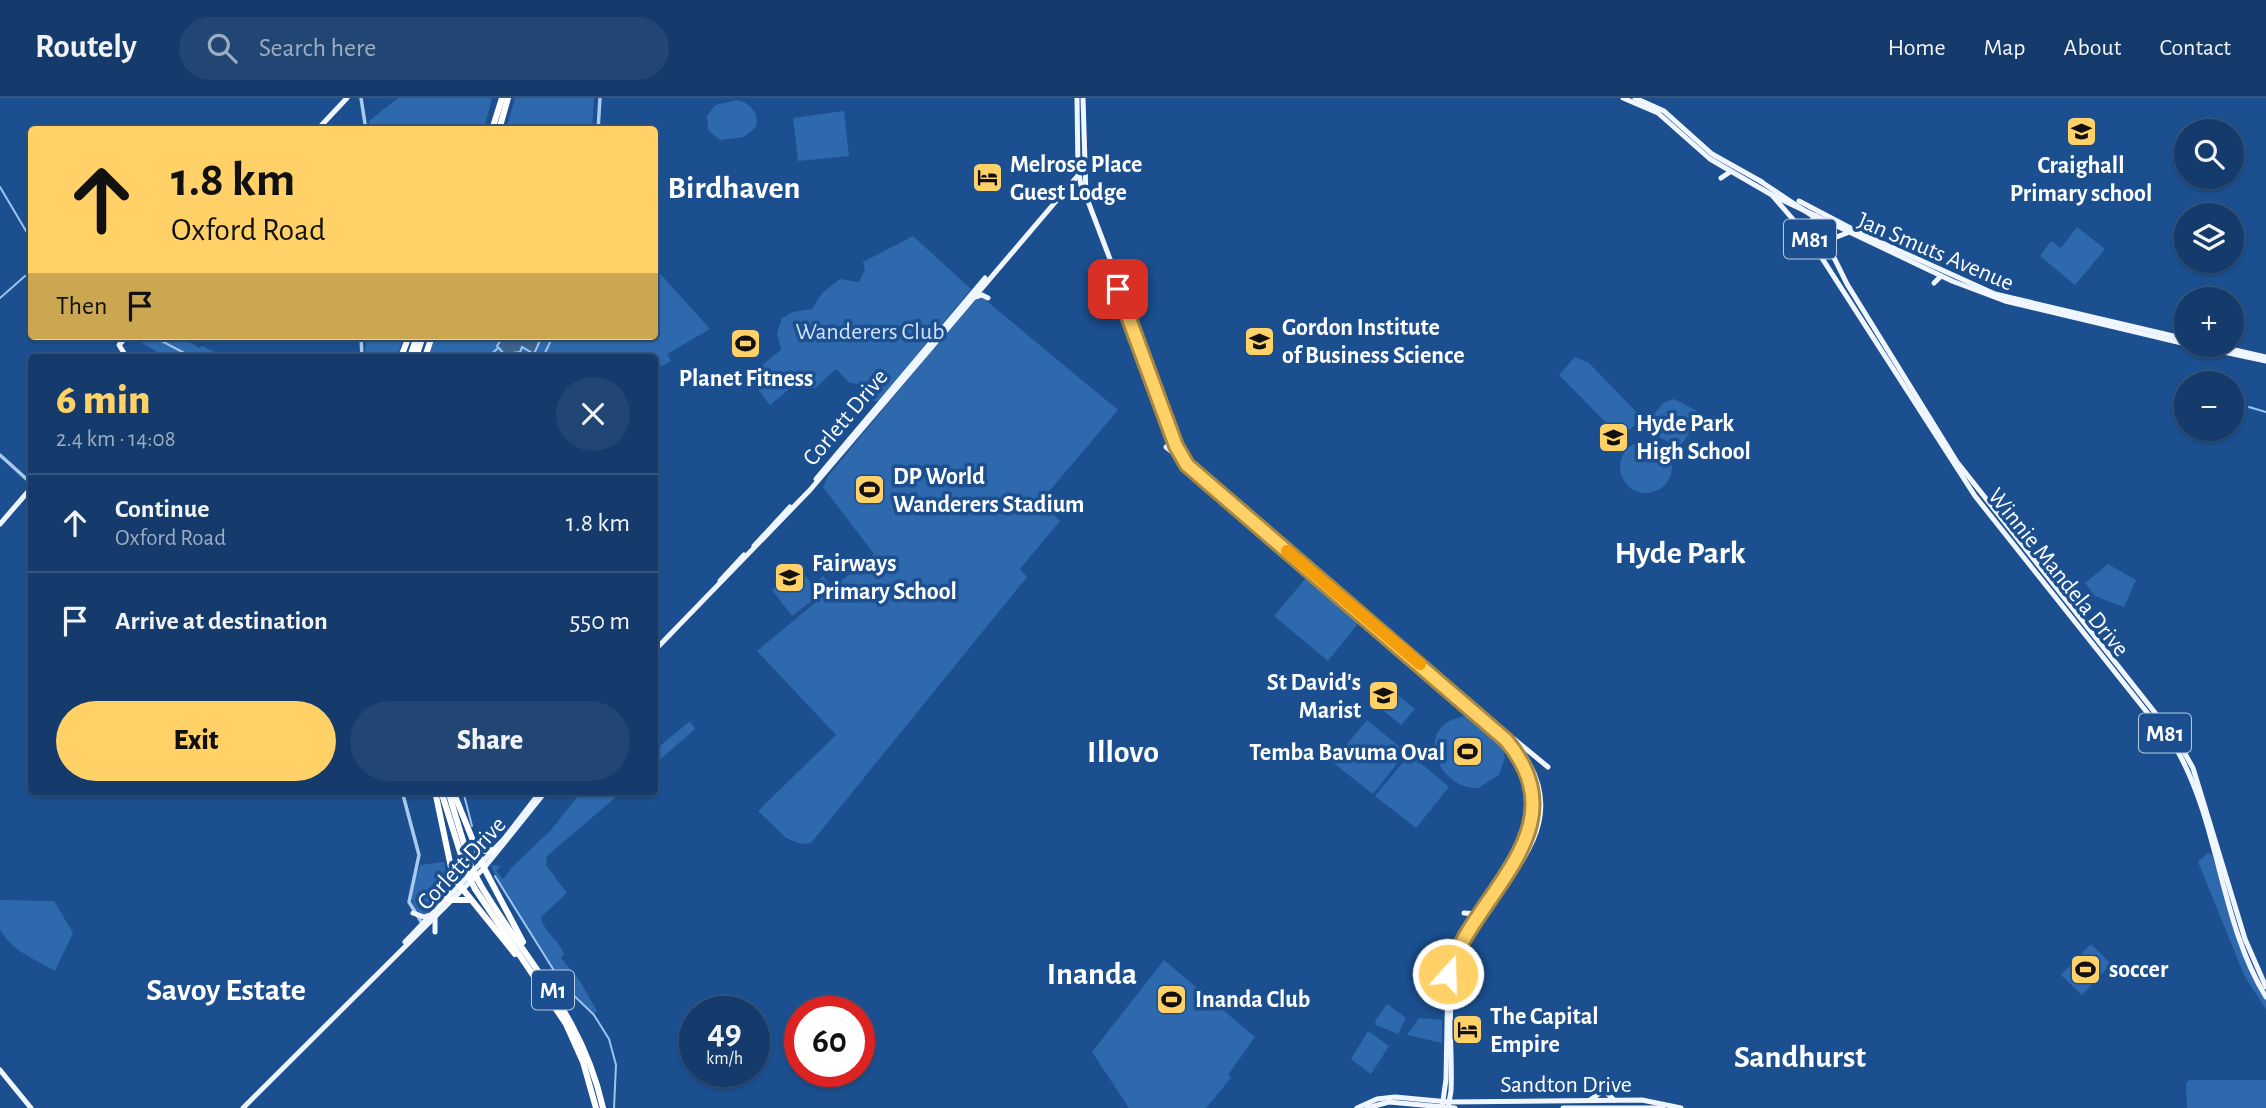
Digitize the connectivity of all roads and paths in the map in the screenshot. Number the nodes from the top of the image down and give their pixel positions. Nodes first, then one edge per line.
1 (346, 98) edge
2 (361, 98) edge
3 (600, 98) edge
4 (1077, 98) edge
5 (1083, 98) edge
6 (1623, 98) edge
7 (1635, 98) edge
8 (505, 99) edge
9 (321, 126) edge
10 (366, 126) edge
11 (494, 126) edge
12 (500, 126) edge
13 (598, 126) edge
14 (1719, 159) junction
15 (1080, 170) junction
16 (1730, 172) junction
17 (1739, 176) junction
18 (1721, 178) dead end
19 (1071, 181) junction
20 (1759, 181) junction
21 (1079, 184) junction
22 (1772, 195) junction
23 (1827, 216) junction
24 (1814, 217) junction
25 (1848, 233) junction
26 (1809, 238) junction
27 (1832, 255) junction
28 (1941, 276) junction
29 (1934, 283) dead end
30 (988, 298) dead end
31 (971, 300) junction
32 (2174, 338) edge
33 (2174, 338) edge
34 (2244, 353) edge
35 (2244, 355) edge
36 (2266, 359) edge
37 (1166, 447) dead end
38 (0, 455) edge
39 (1187, 465) junction
40 (1199, 473) junction
41 (28, 484) edge
42 (28, 491) edge
43 (1998, 503) dead end
44 (1993, 511) junction
45 (0, 524) edge
46 (658, 645) edge
47 (658, 645) edge
48 (1497, 726) junction
49 (1511, 738) junction
50 (1517, 753) junction
51 (1548, 766) dead end
52 (402, 795) edge
53 (436, 795) edge
54 (442, 795) edge
55 (451, 795) edge
56 (452, 795) edge
57 (540, 795) edge
58 (540, 795) edge
59 (2211, 830) junction
60 (474, 845) junction
61 (494, 850) junction
62 (2217, 851) junction
63 (490, 861) junction
64 (483, 865) junction
65 (449, 868) junction
66 (469, 869) junction
67 (489, 878) junction
68 (478, 886) junction
69 (460, 889) junction
70 (449, 899) junction
71 (469, 900) junction
72 (1482, 910) junction
73 (413, 913) junction
74 (434, 915) junction
75 (425, 924) junction
76 (435, 932) dead end
77 (1465, 933) junction
78 (531, 970) junction
79 (550, 985) junction
80 (2266, 987) edge
81 (2266, 996) edge
82 (1452, 1069) junction
83 (0, 1072) edge
84 (1445, 1090) junction
85 (1411, 1097) junction
86 (1473, 1102) junction
87 (1621, 1104) edge
88 (1424, 1105) junction
89 (1603, 1105) edge
90 (1445, 1106) edge
91 (1580, 1106) edge
92 (1637, 1106) junction
93 (29, 1108) edge
94 (243, 1108) edge
95 (596, 1108) edge
96 (603, 1108) edge
97 (1357, 1108) edge
98 (1367, 1108) edge
99 (1431, 1108) edge
100 (1455, 1108) edge
101 (1563, 1108) edge
102 (1663, 1108) edge
103 (1681, 1108) edge

1 - 9 main road
2 - 10 street
3 - 13 street
4 - 15 main road
5 - 15 main road
6 - 16 main road, Jan Smuts Avenue
7 - 14 main road, Jan Smuts Avenue
8 - 11 highway
8 - 12 highway
14 - 17 main road
14 - 20 main road, Jan Smuts Avenue
15 - 19 main road, Corlett Drive
15 - 21 main road
15 - 40 main road
15 - 46 main road, Corlett Drive
16 - 17 main road, Jan Smuts Avenue
16 - 18 main road
17 - 22 main road, Jan Smuts Avenue
19 - 21 main road
19 - 31 main road, Corlett Drive
20 - 23 main road, Jan Smuts Avenue
20 - 24 main road
21 - 39 main road
22 - 24 main road, Jan Smuts Avenue
22 - 26 main road, Winnie Mandela Drive / M81
23 - 24 main road
23 - 32 main road, Jan Smuts Avenue
24 - 25 main road, Jan Smuts Avenue
24 - 26 main road
24 - 27 main road, Winnie Mandela Drive / M81
25 - 27 main road
25 - 28 main road, Jan Smuts Avenue
26 - 81 main road, Winnie Mandela Drive / M81
27 - 44 main road, Winnie Mandela Drive / M81
28 - 29 main road
28 - 33 main road, Jan Smuts Avenue
30 - 31 main road
31 - 47 main road, Corlett Drive
34 - 36 main road
35 - 36 main road
37 - 39 main road
38 - 41 street
39 - 40 main road
40 - 48 main road
40 - 50 main road
42 - 45 main road
43 - 44 main road
44 - 59 main road, Winnie Mandela Drive / M81
48 - 49 main road
48 - 50 main road
49 - 51 main road
49 - 82 main road
50 - 72 main road
52 - 73 street
53 - 65 highway
54 - 66 highway, M1
55 - 66 highway, M1
56 - 60 highway
57 - 61 main road, Corlett Drive
58 - 63 main road, Corlett Drive
59 - 62 main road, Winnie Mandela Drive / M81
59 - 62 main road
60 - 61 highway
60 - 64 highway
61 - 64 main road, Corlett Drive
62 - 80 main road, Winnie Mandela Drive / M81
63 - 64 main road, Corlett Drive
63 - 67 highway
64 - 67 highway
64 - 69 main road, Corlett Drive
65 - 69 highway
65 - 70 highway
66 - 68 highway, M1, bridge
67 - 79 highway
68 - 78 highway, M1
68 - 79 highway, M1
69 - 70 main road, Corlett Drive
69 - 71 highway
70 - 71 highway
70 - 74 main road, Corlett Drive
71 - 78 highway
72 - 77 main road
72 - 77 main road
73 - 74 main road
73 - 75 street
74 - 75 main road, Corlett Drive
74 - 76 main road
75 - 94 main road, Corlett Drive
77 - 84 main road
78 - 95 highway, M1
79 - 96 highway, M1
82 - 86 main road
82 - 90 main road
83 - 93 main road
84 - 85 main road
84 - 90 main road
85 - 90 main road
85 - 97 main road
86 - 90 main road, Sandton Drive
86 - 91 main road, Sandton Drive
87 - 89 main road, Sandton Drive
87 - 91 main road
87 - 92 main road
87 - 103 main road, Sandton Drive
88 - 90 main road
88 - 98 main road
88 - 99 main road
89 - 91 main road, Sandton Drive
89 - 92 main road, Sandton Drive
90 - 100 main road
91 - 101 main road, Sandton Drive
92 - 102 main road, Sandton Drive

